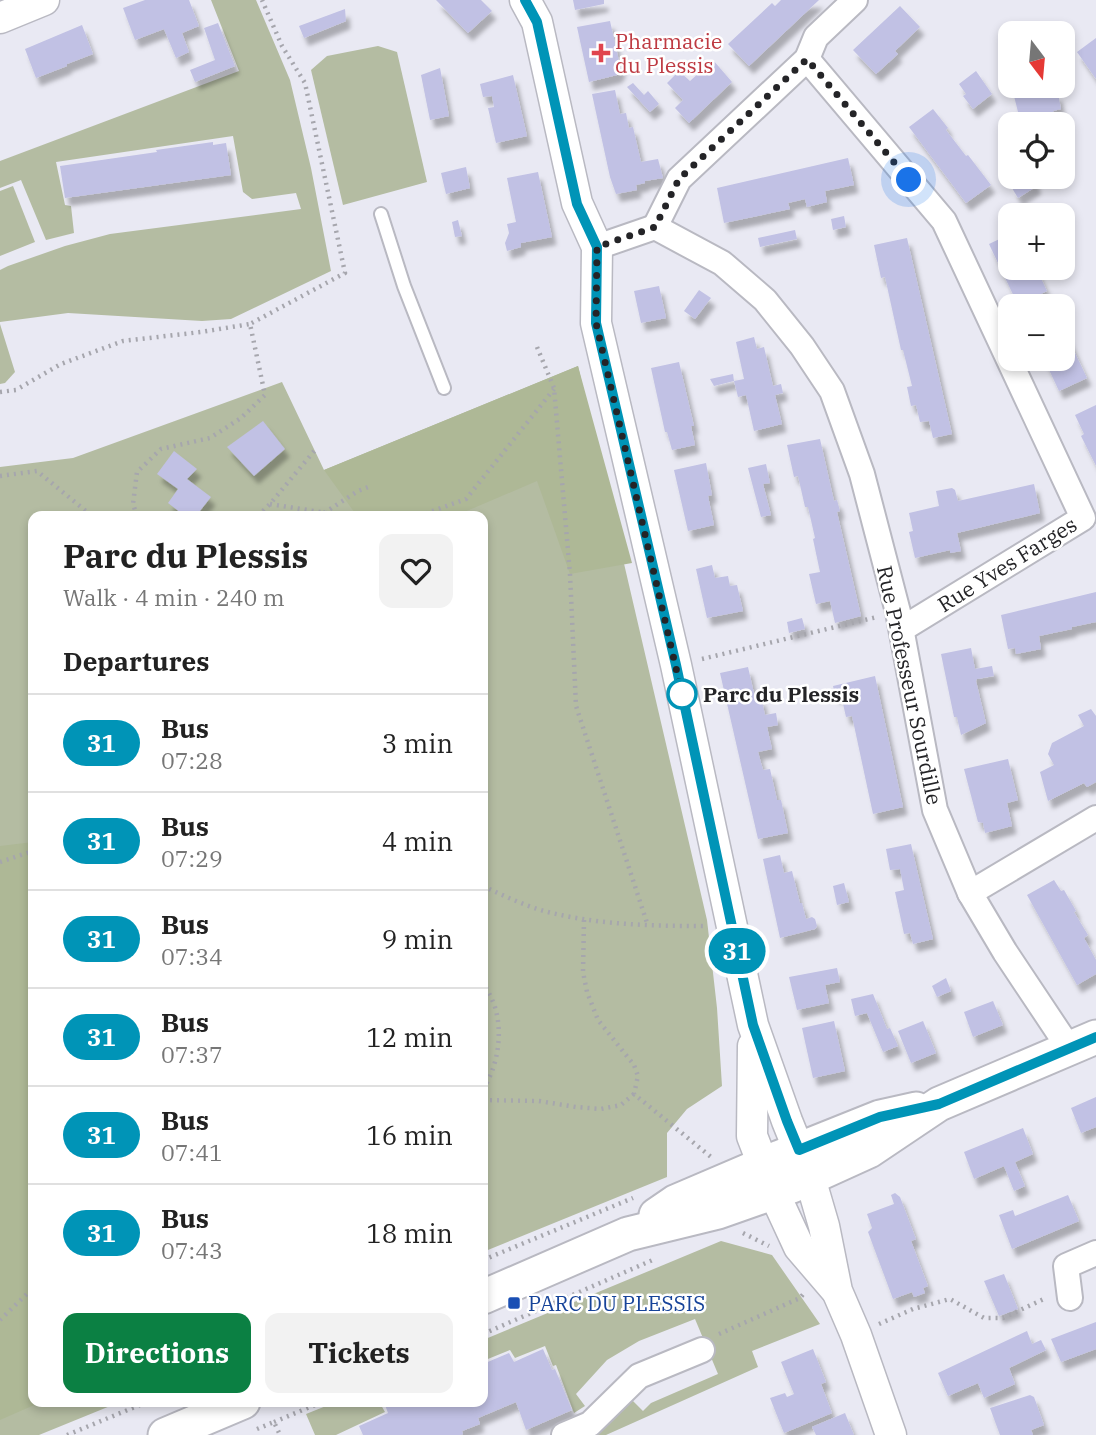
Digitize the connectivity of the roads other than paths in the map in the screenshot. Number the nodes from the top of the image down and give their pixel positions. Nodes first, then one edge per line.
1 (44, 0) edge
2 (855, 0) edge
3 (534, 7) edge
4 (0, 18) edge
5 (807, 59) junction
6 (381, 214) dead end
7 (655, 227) junction
8 (597, 247) junction
9 (444, 388) dead end
10 (900, 621) junction
11 (1096, 818) edge
12 (970, 893) junction
13 (753, 1025) junction
14 (1083, 1042) edge
15 (804, 1164) junction
16 (768, 1178) junction
17 (628, 1234) junction
18 (1096, 1253) edge
19 (830, 1282) junction
20 (1069, 1293) road end
21 (488, 1295) edge
22 (702, 1350) road end
23 (248, 1416) edge
24 (165, 1435) edge
25 (564, 1435) edge
26 (891, 1435) edge

1 - 4 street
2 - 5 street
3 - 8 street
5 - 7 street
5 - 10 street, Rue Yves Farges
6 - 9 lane
7 - 8 street
7 - 10 street, Rue Professeur Sourdille
8 - 13 street
10 - 12 street, Rue Professeur Sourdille
11 - 12 street
12 - 14 street, Rue Professeur Sourdille
13 - 15 street
13 - 16 street
14 - 15 main road
15 - 16 main road
15 - 19 street
16 - 17 main road
16 - 17 main road
16 - 19 street
17 - 21 main road
18 - 20 street
19 - 26 street
22 - 25 street
23 - 24 main road

